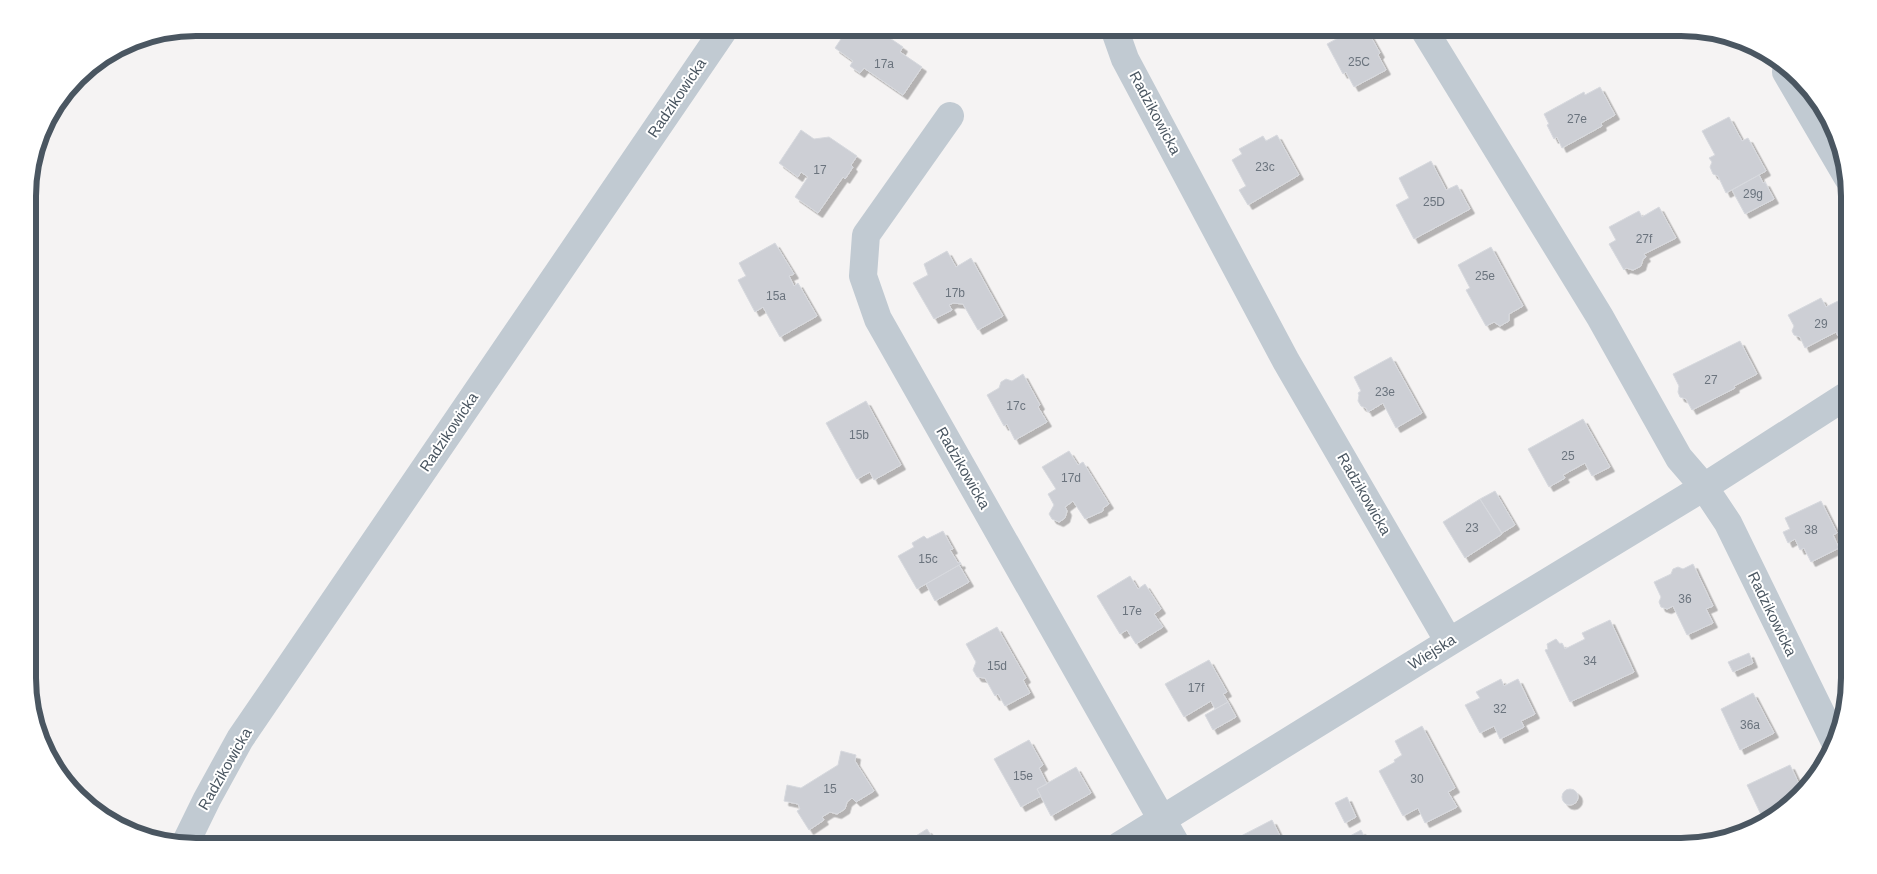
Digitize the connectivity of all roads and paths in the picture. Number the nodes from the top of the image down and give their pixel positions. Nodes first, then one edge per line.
1 (1117, 36) edge
2 (1428, 36) edge
3 (719, 37) edge
4 (1791, 80) edge
5 (950, 116) dead end
6 (1835, 156) edge
7 (1841, 399) edge
8 (1704, 488) junction
9 (1449, 642) junction
10 (1831, 733) edge
11 (1162, 819) junction
12 (188, 837) edge
13 (1133, 837) edge
14 (1172, 837) edge

1 - 9 street, Radzikowicka
2 - 8 street, Radzikowicka
3 - 12 street, Radzikowicka
4 - 6 street
5 - 11 street, Radzikowicka
7 - 8 street
8 - 9 street, Wiejska
8 - 10 street, Radzikowicka
9 - 11 street, Wiejska
11 - 13 street, Wiejska
11 - 14 street

